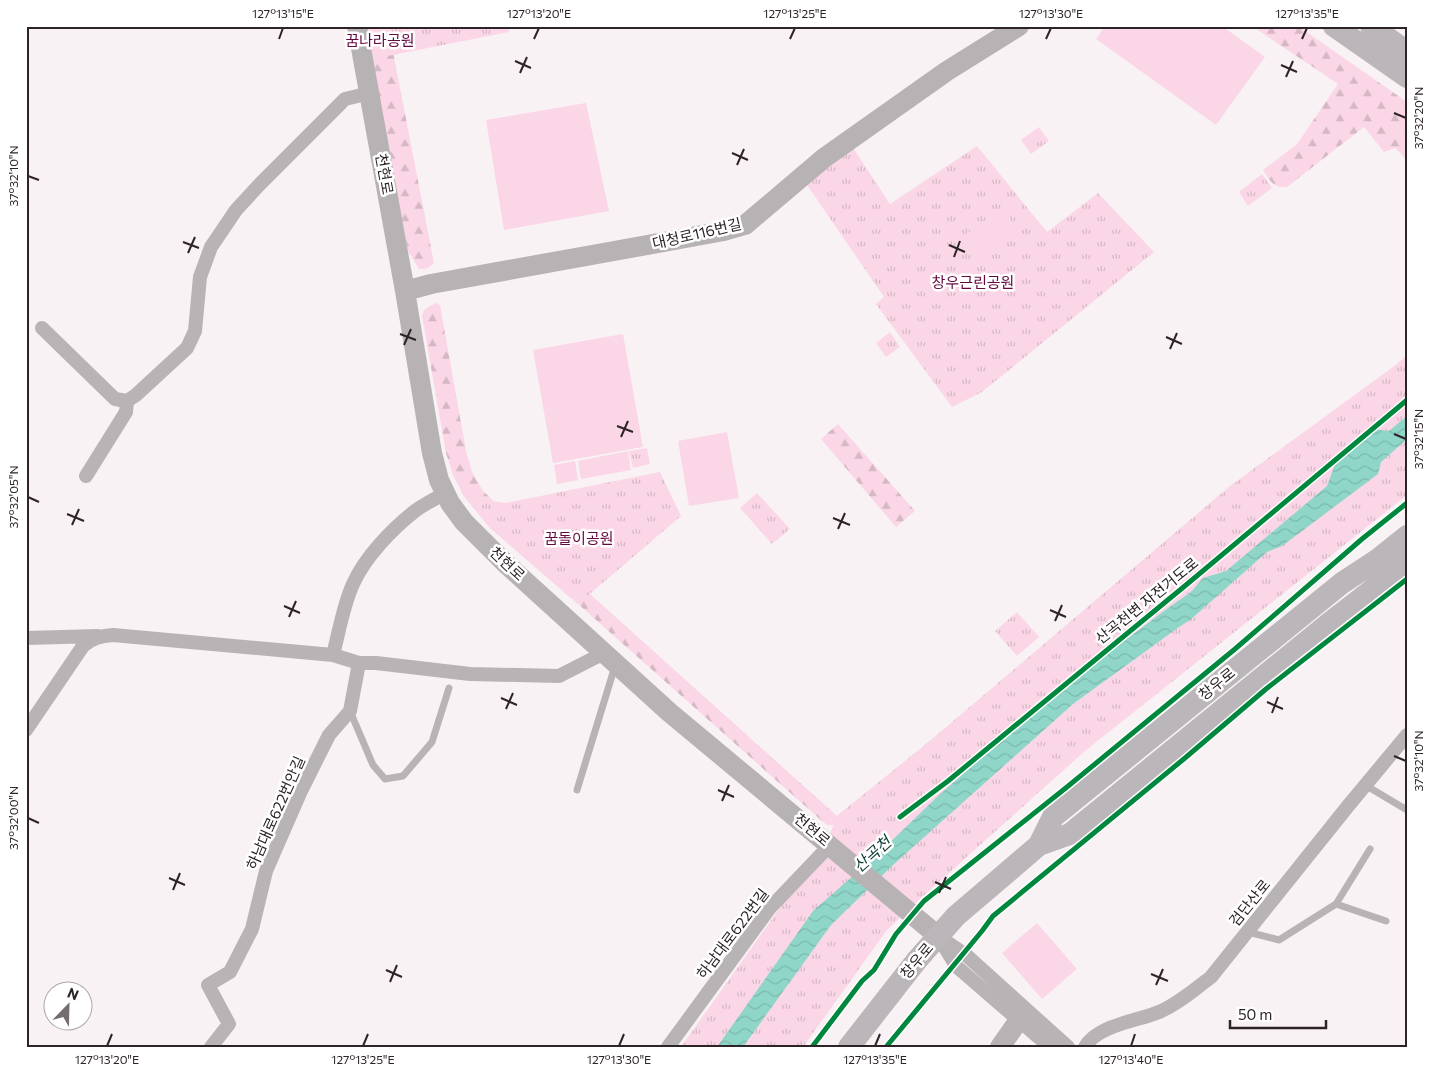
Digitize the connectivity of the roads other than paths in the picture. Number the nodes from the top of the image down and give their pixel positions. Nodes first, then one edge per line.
1 (357, 26) edge
2 (1019, 26) edge
3 (1334, 26) edge
4 (1371, 26) edge
5 (1407, 52) edge
6 (1407, 77) edge
7 (370, 93) junction
8 (405, 291) junction
9 (42, 328) dead end
10 (127, 401) junction
11 (86, 476) dead end
12 (445, 493) junction
13 (1407, 519) edge
14 (1407, 536) edge
15 (1403, 566) edge
16 (1342, 583) junction
17 (102, 636) junction
18 (26, 638) edge
19 (333, 655) junction
20 (610, 658) junction
21 (359, 663) junction
22 (449, 688) dead end
23 (350, 711) junction
24 (26, 730) edge
25 (1407, 735) edge
26 (1365, 785) junction
27 (577, 790) dead end
28 (1407, 810) edge
29 (830, 845) junction
30 (1039, 845) junction
31 (1370, 849) dead end
32 (1336, 904) junction
33 (1386, 921) dead end
34 (1248, 932) junction
35 (938, 936) junction
36 (1018, 1020) junction
37 (211, 1047) edge
38 (668, 1047) edge
39 (849, 1047) edge
40 (1000, 1047) edge
41 (1051, 1047) edge
42 (1068, 1047) edge
43 (1085, 1047) edge

1 - 7 main road, 천현로
2 - 8 main road, 대청로116번길
3 - 6 main road
4 - 5 main road
7 - 8 main road, 천현로
7 - 10 street
8 - 12 main road, 천현로
9 - 10 street
10 - 11 street
12 - 19 street
12 - 20 main road, 천현로
13 - 16 main road
14 - 16 main road, 창우로
15 - 30 main road, 창우로
16 - 30 main road, 창우로
17 - 18 street
17 - 19 street
17 - 24 street
19 - 21 street
20 - 21 street
20 - 27 lane
20 - 29 main road, 천현로
21 - 23 street
22 - 23 lane
23 - 37 street, 하남대로622번안길
25 - 26 street, 검단산로
26 - 28 lane
26 - 34 street, 검단산로
29 - 35 main road, 천현로
29 - 38 street, 하남대로622번길
30 - 35 main road, 창우로
31 - 32 lane
32 - 33 lane
32 - 34 lane
34 - 43 street, 검단산로
35 - 36 street
35 - 39 main road, 창우로
35 - 42 street
36 - 40 main road
36 - 41 street

